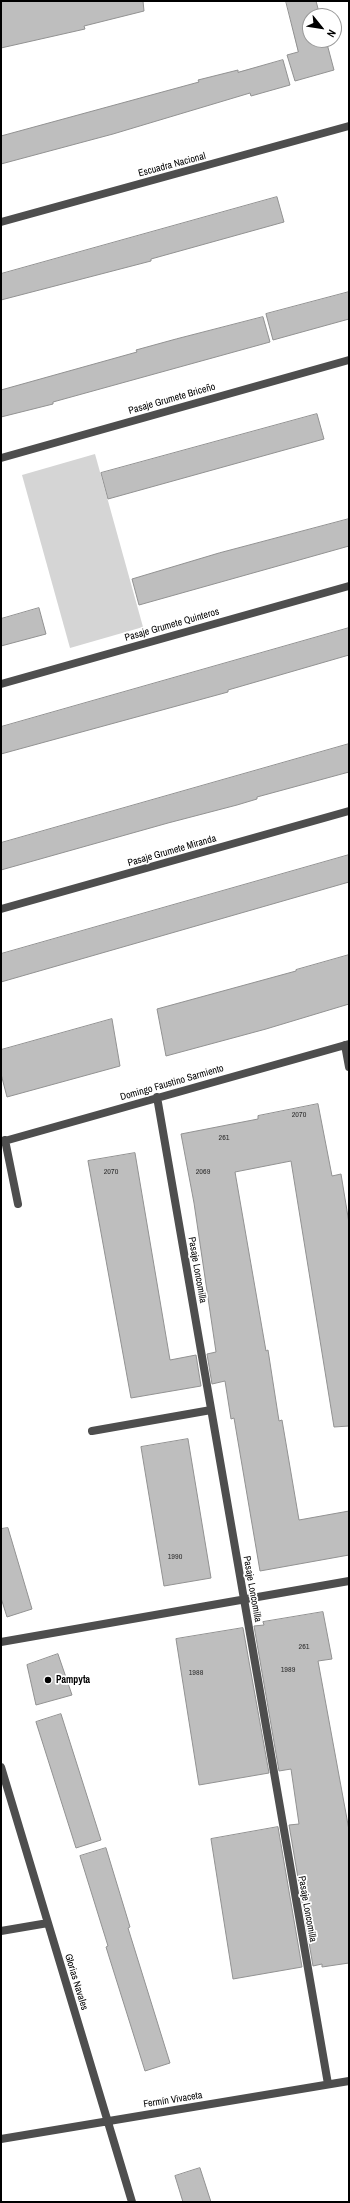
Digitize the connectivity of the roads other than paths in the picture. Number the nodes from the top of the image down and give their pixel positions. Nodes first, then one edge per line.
1 (349, 126) edge
2 (1, 222) edge
3 (349, 360) edge
4 (1, 458) edge
5 (349, 586) edge
6 (1, 684) edge
7 (349, 811) edge
8 (1, 909) edge
9 (347, 1044) edge
10 (349, 1067) edge
11 (157, 1098) junction
12 (3, 1141) edge
13 (18, 1204) dead end
14 (211, 1410) junction
15 (92, 1431) dead end
16 (349, 1581) edge
17 (244, 1600) junction
18 (1, 1642) edge
19 (1, 1768) edge
20 (48, 1923) junction
21 (1, 1931) edge
22 (349, 2081) edge
23 (328, 2084) junction
24 (108, 2121) junction
25 (1, 2139) edge
26 (132, 2202) edge

1 - 2 street, Escuadra Nacional
3 - 4 street, Pasaje Grumete Briceño
5 - 6 street, Pasaje Grumete Quinteros
7 - 8 street, Pasaje Grumete Miranda
9 - 10 street
9 - 11 street, Domingo Faustino Sarmiento
11 - 12 street, Domingo Faustino Sarmiento
11 - 14 street, Pasaje Loncomilla
12 - 13 street
14 - 15 street
14 - 17 street, Pasaje Loncomilla
16 - 17 street
17 - 18 street
17 - 23 street, Pasaje Loncomilla
19 - 20 street, Glorias Navales
20 - 21 street
20 - 24 street, Glorias Navales
22 - 23 street, Fermín Vivaceta
23 - 24 street, Fermín Vivaceta
24 - 25 street, Fermín Vivaceta
24 - 26 street, Glorias Navales

